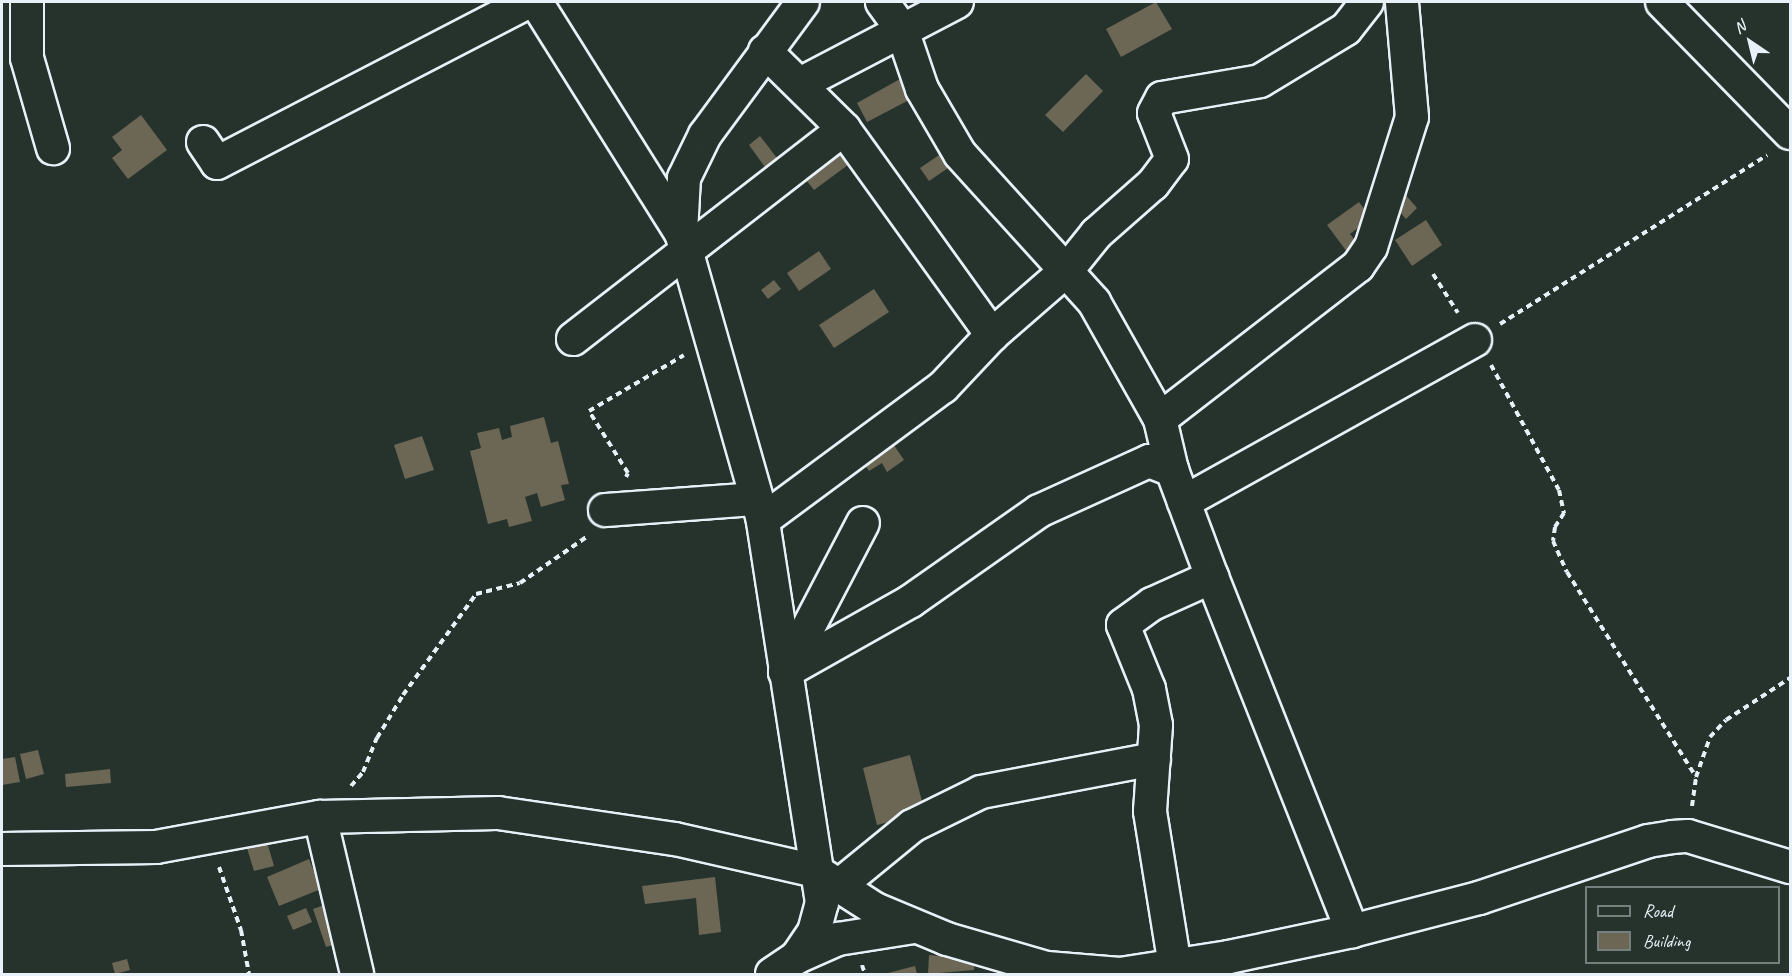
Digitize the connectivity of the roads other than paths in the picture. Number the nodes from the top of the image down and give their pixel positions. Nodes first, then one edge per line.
1 (27, 2) edge
2 (528, 2) edge
3 (537, 2) edge
4 (803, 2) edge
5 (882, 2) edge
6 (957, 2) edge
7 (1367, 2) edge
8 (1401, 2) edge
9 (1662, 2) edge
10 (902, 30) junction
11 (765, 51) junction
12 (800, 84) junction
13 (844, 129) junction
14 (203, 142) dead end
15 (1781, 143) edge
16 (53, 147) dead end
17 (683, 241) junction
18 (1068, 270) junction
19 (992, 335) junction
20 (573, 339) dead end
21 (1474, 340) road end
22 (1160, 419) junction
23 (1172, 470) junction
24 (1184, 502) junction
25 (605, 510) road end
26 (759, 510) junction
27 (863, 523) dead end
28 (1212, 577) junction
29 (785, 672) junction
30 (1154, 759) junction
31 (320, 817) junction
32 (2, 849) edge
33 (1791, 867) edge
34 (828, 878) junction
35 (914, 927) junction
36 (1352, 931) junction
37 (797, 957) junction
38 (1173, 970) edge
39 (357, 975) edge
40 (772, 975) edge

1 - 16 street
2 - 14 street
3 - 17 street
4 - 11 street
5 - 10 street
6 - 10 street
7 - 18 street
8 - 22 street
9 - 15 street
10 - 12 street
10 - 18 street
11 - 12 street
11 - 17 street
12 - 13 street
13 - 17 street
13 - 19 street
17 - 20 street
17 - 26 street
18 - 19 street
18 - 22 street
19 - 26 street
21 - 24 street
22 - 23 street
23 - 24 street
23 - 29 street
24 - 28 street
25 - 26 street
26 - 29 street
27 - 29 street
28 - 30 street
28 - 36 street
29 - 34 street
30 - 34 street
30 - 38 street
31 - 32 street
31 - 34 street
31 - 39 street
33 - 36 street
34 - 35 street
34 - 37 street
35 - 37 street
35 - 38 street
36 - 38 street
37 - 40 street

